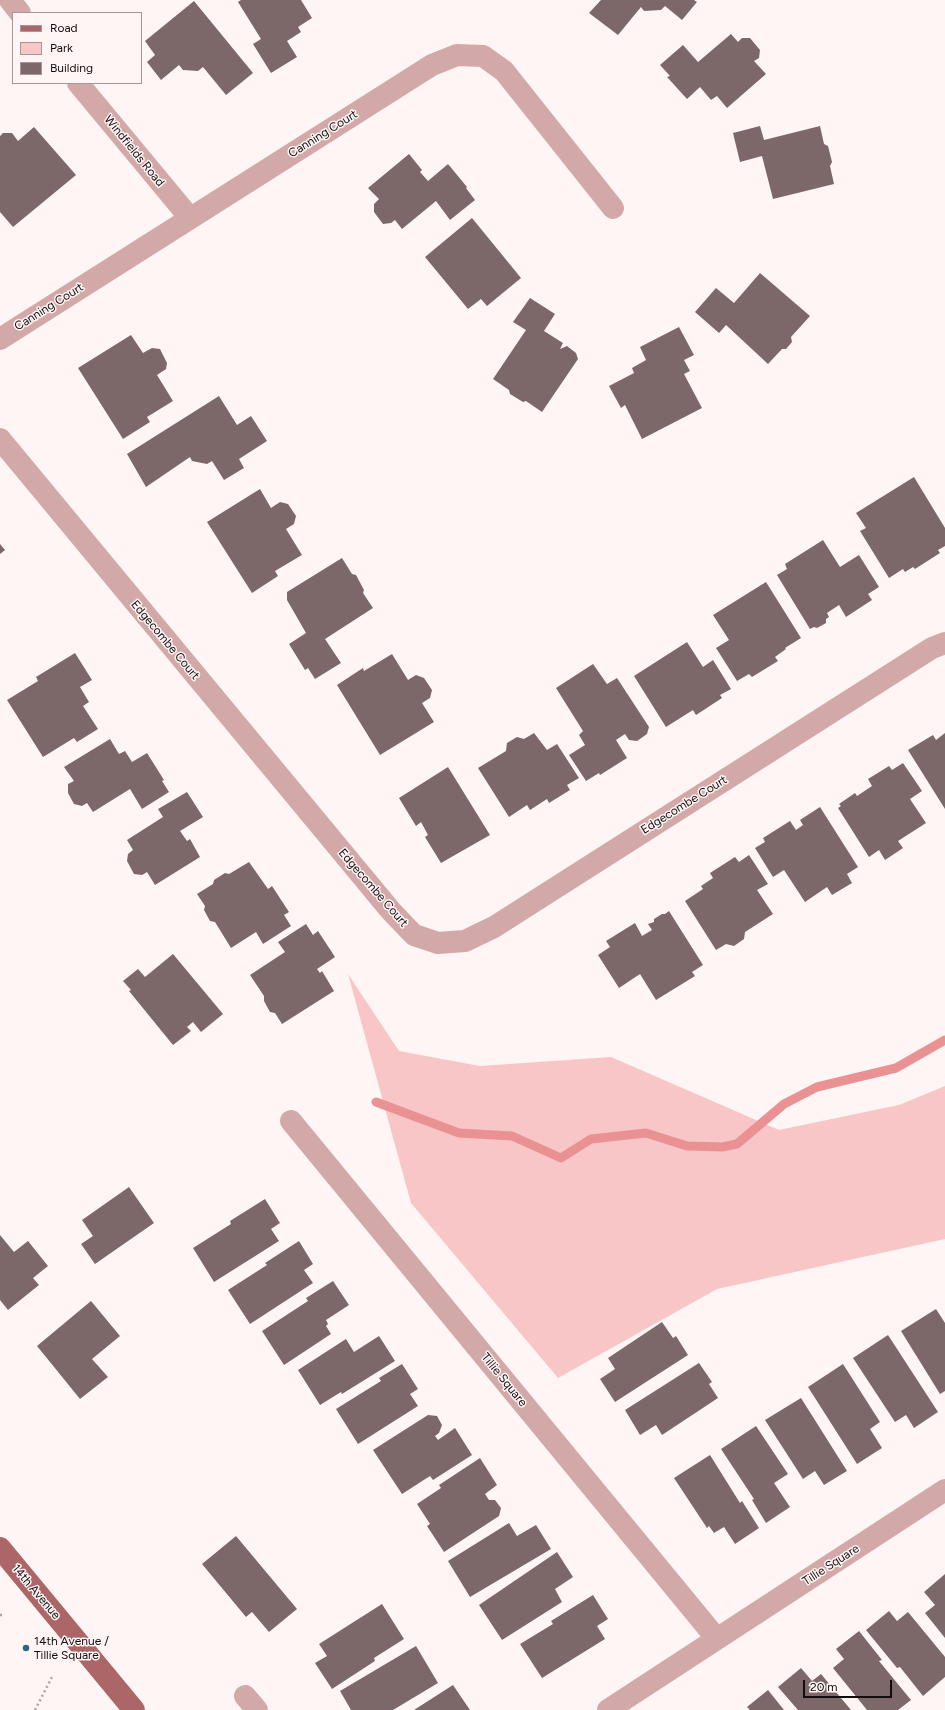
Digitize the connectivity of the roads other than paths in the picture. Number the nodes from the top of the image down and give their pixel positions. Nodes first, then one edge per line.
1 (10, 0) edge
2 (19, 12) edge
3 (79, 84) edge
4 (613, 208) dead end
5 (190, 218) junction
6 (0, 339) edge
7 (0, 439) edge
8 (945, 643) edge
9 (291, 1121) dead end
10 (945, 1490) edge
11 (0, 1548) edge
12 (717, 1640) junction
13 (134, 1710) edge
14 (608, 1710) edge

1 - 2 street
3 - 5 street, Windfields Road
4 - 5 street, Canning Court
5 - 6 street, Canning Court
7 - 8 street, Edgecombe Court
9 - 12 street, Tillie Square
10 - 12 street, Tillie Square
11 - 13 main road, 14th Avenue
12 - 14 street, Tillie Square

